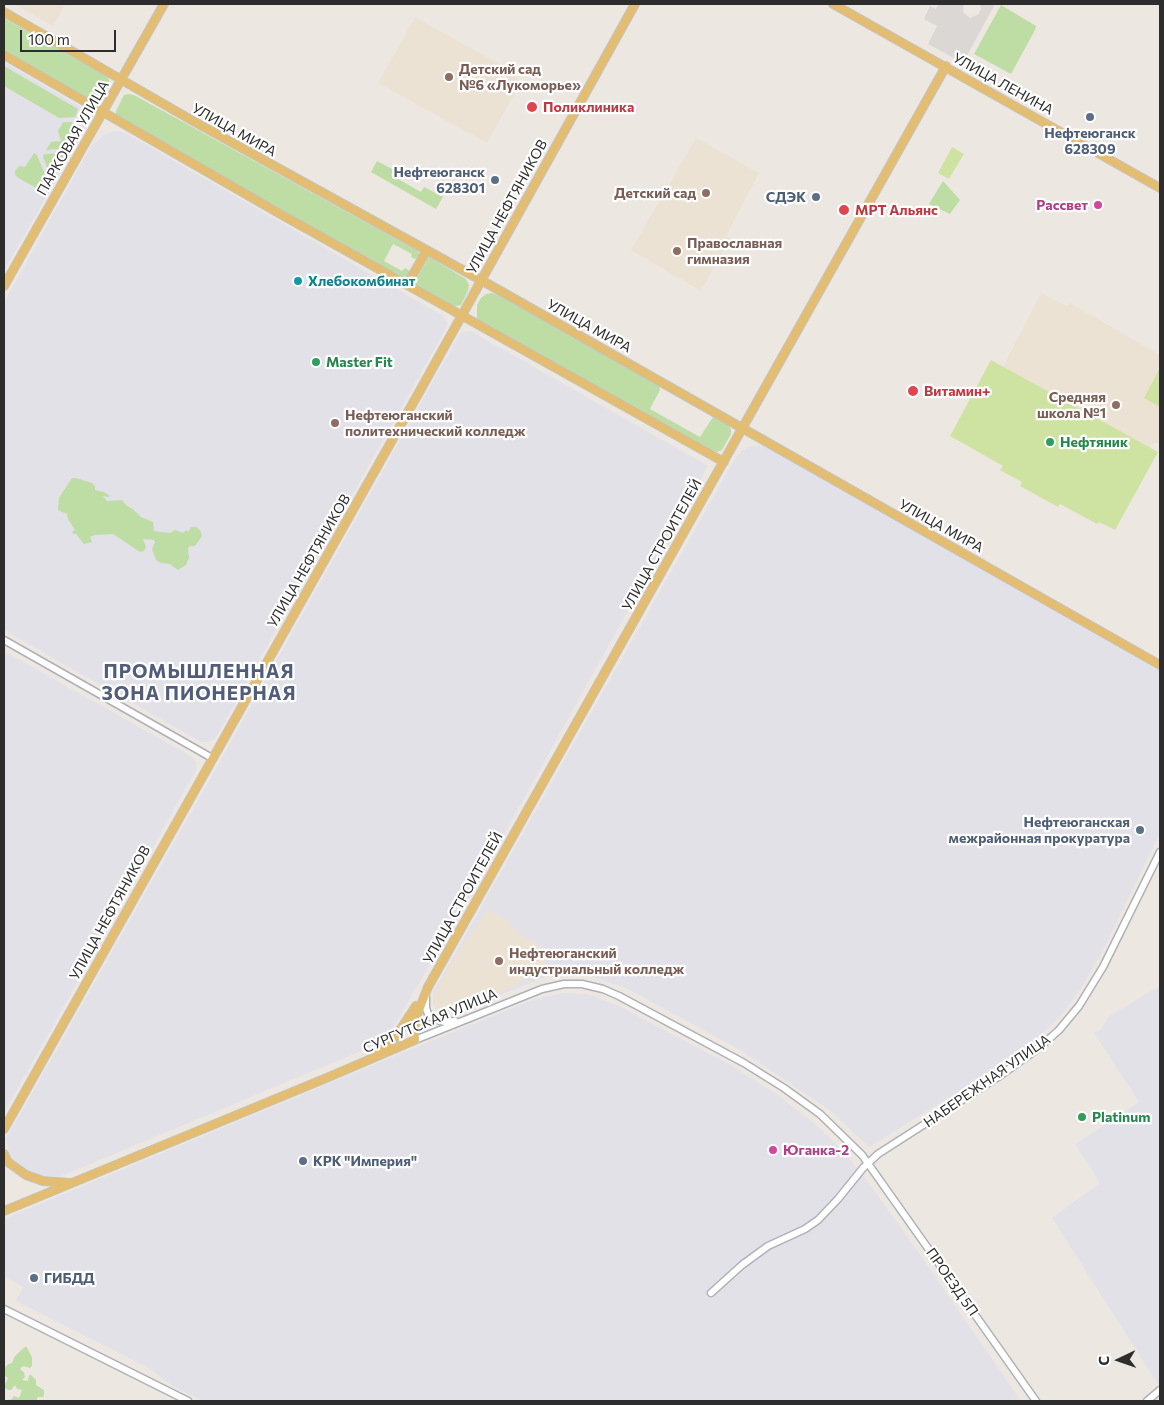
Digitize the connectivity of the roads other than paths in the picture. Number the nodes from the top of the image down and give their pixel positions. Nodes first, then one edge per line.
1 (164, 4) edge
2 (635, 4) edge
3 (833, 4) edge
4 (4, 12) edge
5 (4, 55) edge
6 (946, 66) junction
7 (121, 80) junction
8 (102, 112) junction
9 (1160, 188) edge
10 (427, 250) junction
11 (481, 280) junction
12 (407, 285) junction
13 (4, 286) edge
14 (462, 316) junction
15 (743, 427) junction
16 (724, 462) junction
17 (4, 640) edge
18 (1160, 665) edge
19 (212, 758) junction
20 (1160, 852) edge
21 (428, 987) junction
22 (464, 1020) junction
23 (415, 1040) junction
24 (372, 1059) junction
25 (6, 1125) edge
26 (4, 1135) edge
27 (4, 1154) edge
28 (868, 1163) junction
29 (74, 1183) junction
30 (4, 1211) edge
31 (711, 1293) dead end
32 (4, 1309) edge
33 (1160, 1390) edge
34 (188, 1401) edge
35 (1036, 1401) edge
36 (1146, 1401) edge

1 - 7 main road, ПАРКОВАЯ УЛИЦА
2 - 11 main road, УЛИЦА НЕФТЯНИКОВ
3 - 6 main road, УЛИЦА ЛЕНИНА
4 - 7 main road, УЛИЦА МИРА
5 - 8 main road
6 - 9 main road, УЛИЦА ЛЕНИНА
6 - 15 main road, УЛИЦА СТРОИТЕЛЕЙ
7 - 8 main road, ПАРКОВАЯ УЛИЦА
7 - 10 main road, УЛИЦА МИРА
8 - 12 main road
8 - 13 main road, ПАРКОВАЯ УЛИЦА
10 - 11 main road, УЛИЦА МИРА
10 - 12 main road
11 - 14 main road, УЛИЦА НЕФТЯНИКОВ
11 - 15 main road, УЛИЦА МИРА
12 - 14 main road
14 - 16 main road
14 - 19 main road, УЛИЦА НЕФТЯНИКОВ
15 - 16 main road, УЛИЦА СТРОИТЕЛЕЙ
15 - 18 main road, УЛИЦА МИРА
16 - 21 main road, УЛИЦА СТРОИТЕЛЕЙ
17 - 19 street
19 - 25 main road, УЛИЦА НЕФТЯНИКОВ
20 - 28 street, НАБЕРЕЖНАЯ УЛИЦА
21 - 22 street
21 - 23 main road, УЛИЦА СТРОИТЕЛЕЙ
21 - 24 main road
22 - 23 street, СУРГУТСКАЯ УЛИЦА
22 - 28 street, СУРГУТСКАЯ УЛИЦА
23 - 24 main road, СУРГУТСКАЯ УЛИЦА
24 - 29 main road, СУРГУТСКАЯ УЛИЦА
25 - 26 main road, УЛИЦА НЕФТЯНИКОВ
27 - 29 main road
28 - 31 street, НАБЕРЕЖНАЯ УЛИЦА
28 - 35 street, ПРОЕЗД 5П
29 - 30 main road, СУРГУТСКАЯ УЛИЦА
32 - 34 street
33 - 36 street

